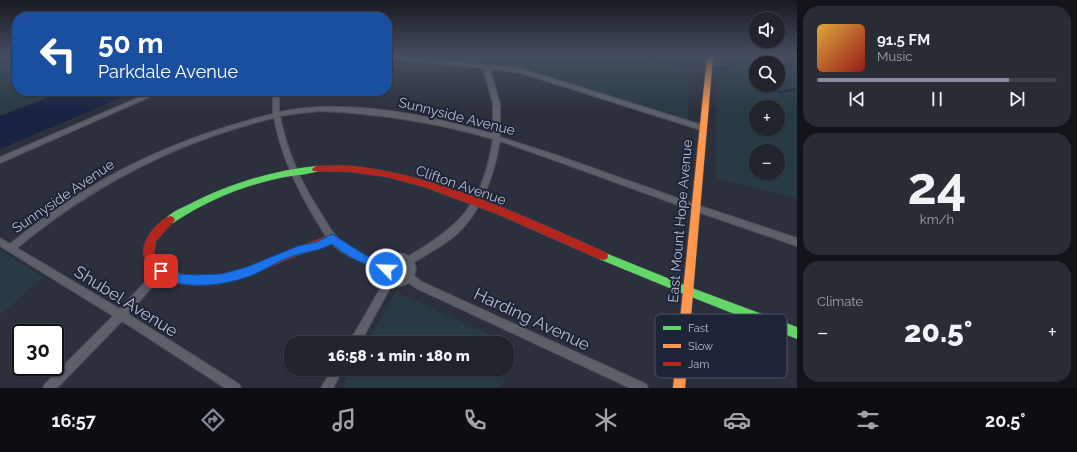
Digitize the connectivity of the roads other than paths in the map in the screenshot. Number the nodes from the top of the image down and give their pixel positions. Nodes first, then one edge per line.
1 (487, 75) edge
2 (535, 75) edge
3 (708, 75) edge
4 (148, 96) edge
5 (276, 96) edge
6 (276, 114) junction
7 (703, 128) junction
8 (497, 137) junction
9 (0, 160) edge
10 (293, 171) junction
11 (476, 204) junction
12 (695, 208) junction
13 (332, 238) junction
14 (0, 242) edge
15 (797, 242) edge
16 (11, 248) junction
17 (409, 261) junction
18 (386, 266) junction
19 (161, 271) junction
20 (409, 278) junction
21 (393, 280) junction
22 (688, 291) junction
23 (686, 314) edge
24 (748, 314) edge
25 (121, 315) junction
26 (787, 329) edge
27 (797, 333) edge
28 (358, 336) edge
29 (334, 376) edge
30 (680, 378) edge
31 (49, 388) edge
32 (235, 388) edge
33 (327, 388) edge
34 (642, 388) edge
35 (679, 388) edge

1 - 8 street
2 - 7 street
3 - 7 street, East Mount Hope Avenue
4 - 9 street
5 - 6 street
6 - 8 street, Sunnyside Avenue
6 - 10 street
6 - 16 street, Sunnyside Avenue
7 - 12 street, East Mount Hope Avenue
8 - 11 street
8 - 12 street, Sunnyside Avenue
10 - 11 street, Clifton Avenue
10 - 13 street
10 - 19 street, Clifton Avenue
11 - 17 street
11 - 22 street, Clifton Avenue
12 - 15 street, Sunnyside Avenue
12 - 22 street, East Mount Hope Avenue
13 - 18 street
13 - 19 street
14 - 16 street, Shubel Avenue
16 - 25 street, Shubel Avenue
17 - 18 street
17 - 20 street
18 - 21 street
19 - 25 street
20 - 21 street
20 - 34 street, Harding Avenue
21 - 28 street
22 - 23 street, East Mount Hope Avenue
22 - 24 street, Clifton Avenue
25 - 31 street
25 - 32 street, Shubel Avenue
26 - 27 street, Clifton Avenue
29 - 33 street
30 - 35 street, East Mount Hope Avenue

